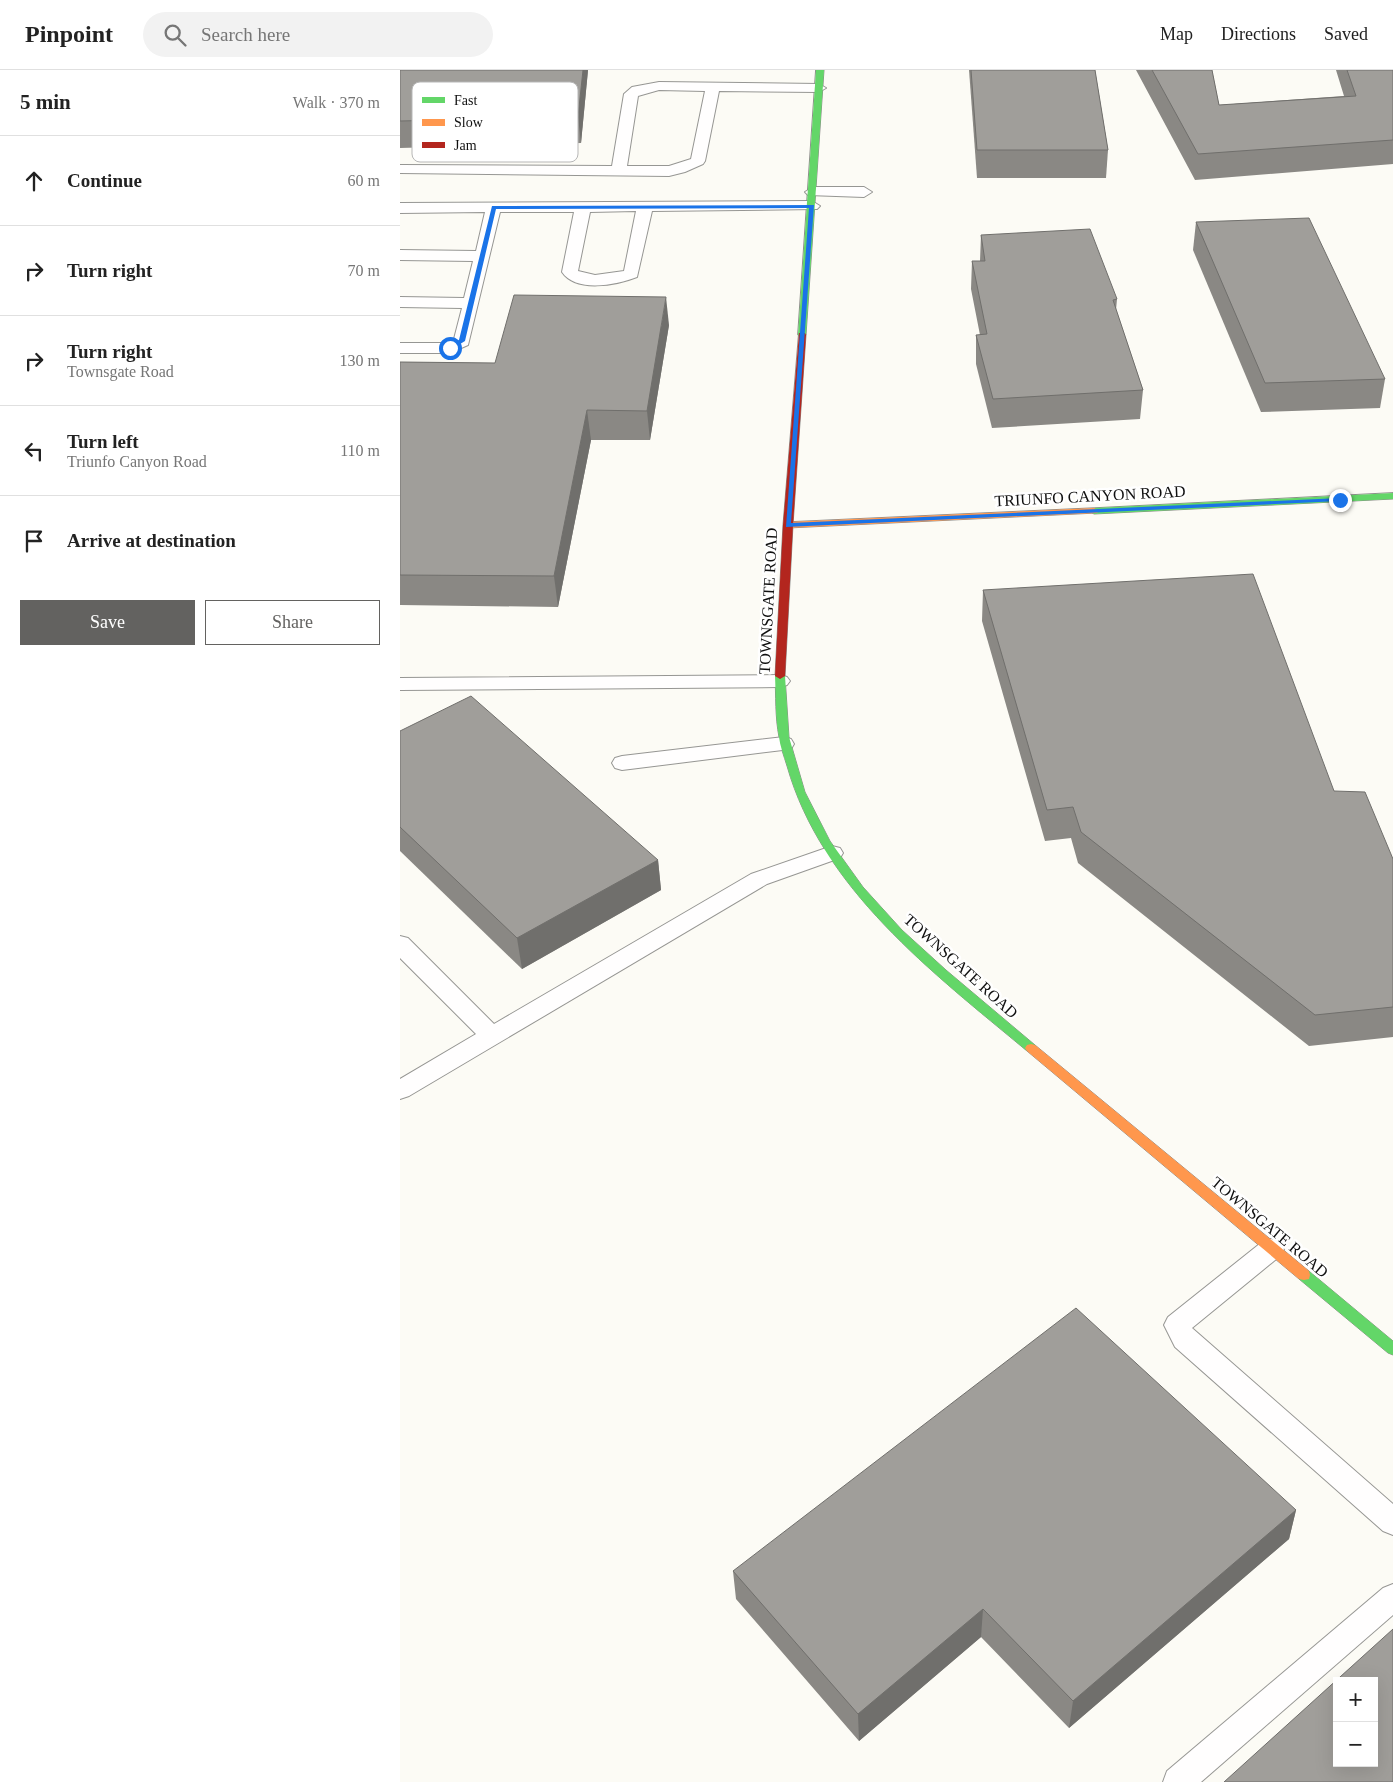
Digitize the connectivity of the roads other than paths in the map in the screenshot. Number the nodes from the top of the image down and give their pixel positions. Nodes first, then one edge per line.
1 (820, 70) edge
2 (713, 88) junction
3 (819, 88) junction
4 (400, 169) edge
5 (619, 171) junction
6 (864, 192) dead end
7 (813, 199) junction
8 (645, 206) junction
9 (583, 207) junction
10 (400, 208) edge
11 (494, 208) junction
12 (400, 255) edge
13 (482, 256) junction
14 (400, 302) edge
15 (471, 303) junction
16 (400, 348) edge
17 (1393, 496) edge
18 (788, 525) junction
19 (780, 681) junction
20 (400, 684) edge
21 (784, 744) junction
22 (622, 763) dead end
23 (832, 853) junction
24 (400, 944) edge
25 (492, 1036) junction
26 (400, 1090) edge
27 (1272, 1249) junction
28 (1393, 1349) edge
29 (1393, 1522) edge
30 (1393, 1597) edge
31 (1178, 1782) edge

1 - 3 street, TOWNSGATE ROAD
2 - 3 lane
2 - 5 lane
2 - 5 lane
3 - 7 street, TOWNSGATE ROAD
4 - 5 lane
6 - 7 lane
7 - 8 lane
7 - 18 street, TOWNSGATE ROAD
8 - 9 lane
8 - 9 lane
9 - 11 lane
10 - 11 lane
11 - 13 lane
12 - 13 lane
13 - 15 lane
14 - 15 lane
15 - 16 lane
17 - 18 street, TRIUNFO CANYON ROAD
18 - 19 street, TOWNSGATE ROAD
19 - 20 lane
19 - 21 street, TOWNSGATE ROAD
21 - 22 lane
21 - 23 street, TOWNSGATE ROAD
23 - 25 lane
23 - 27 street, TOWNSGATE ROAD
24 - 25 lane
25 - 26 lane
27 - 28 street, TOWNSGATE ROAD
27 - 29 lane
30 - 31 lane

